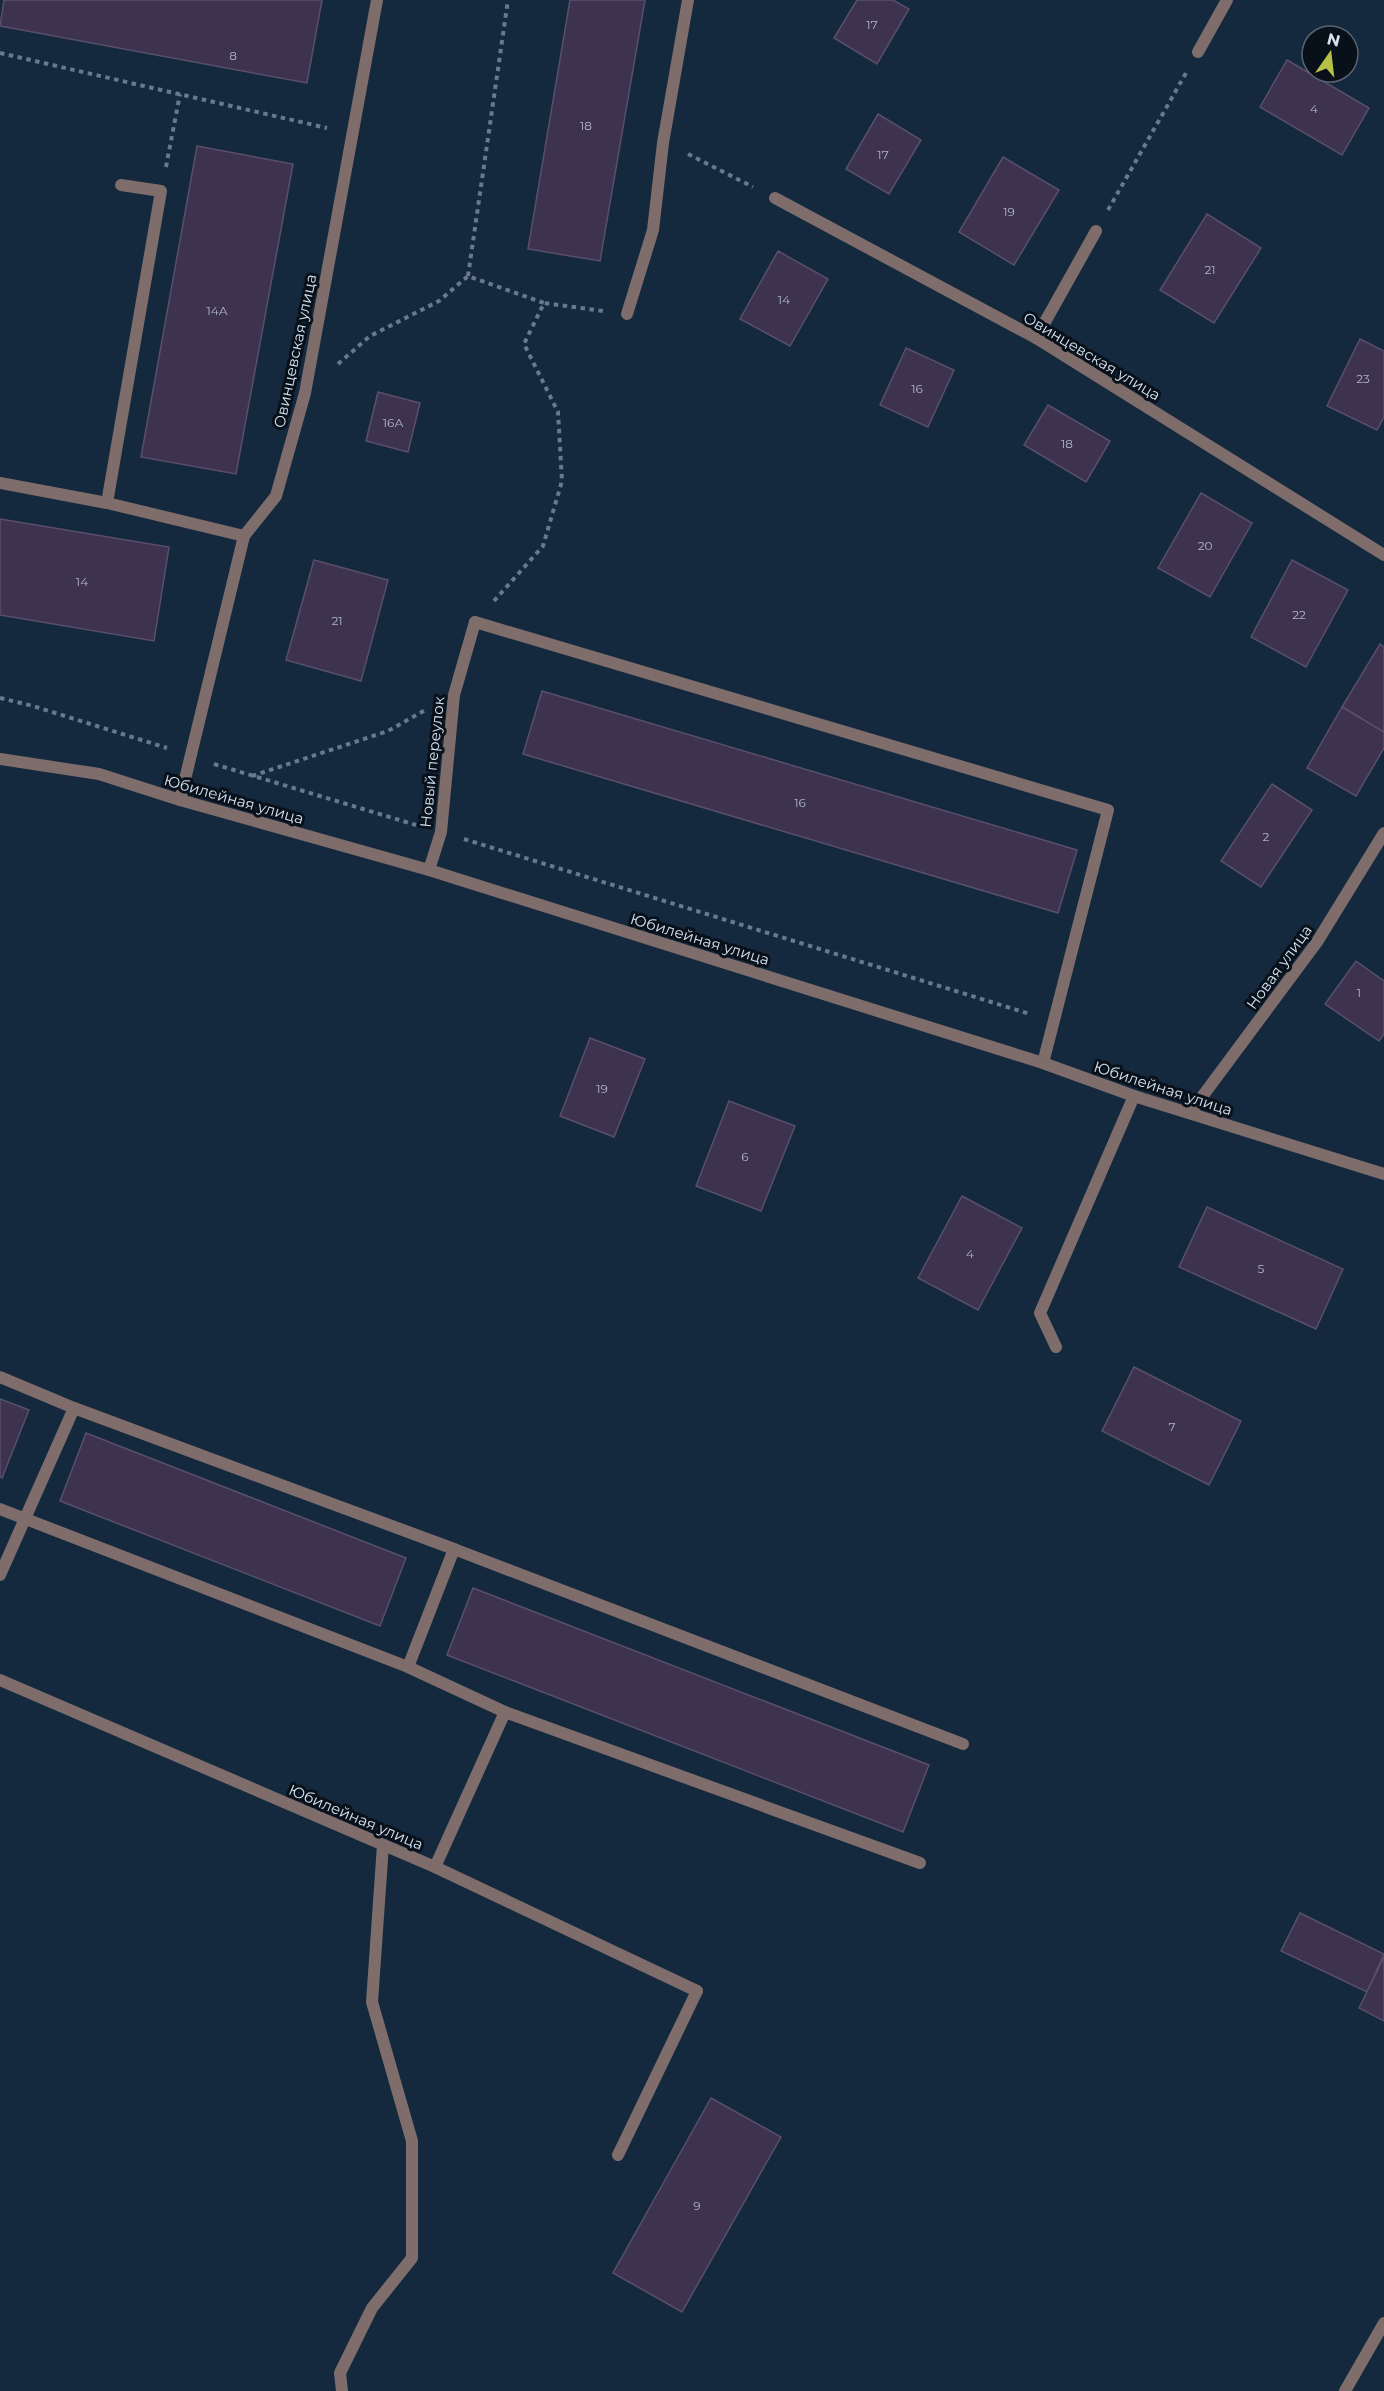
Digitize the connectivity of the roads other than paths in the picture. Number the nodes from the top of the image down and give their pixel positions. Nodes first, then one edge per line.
1 (377, 0) edge
2 (688, 0) edge
3 (1227, 0) edge
4 (1198, 52) road end
5 (121, 185) dead end
6 (775, 198) road end
7 (1096, 231) road end
8 (627, 314) road end
9 (1036, 338) junction
10 (0, 483) edge
11 (107, 503) junction
12 (244, 536) junction
13 (1384, 555) edge
14 (0, 759) edge
15 (180, 800) junction
16 (1384, 833) edge
17 (429, 870) junction
18 (1043, 1063) junction
19 (1134, 1096) junction
20 (1190, 1113) junction
21 (1384, 1174) edge
22 (1056, 1347) dead end
23 (0, 1377) edge
24 (74, 1408) junction
25 (0, 1509) edge
26 (25, 1519) junction
27 (454, 1549) junction
28 (0, 1575) edge
29 (408, 1667) junction
30 (0, 1680) edge
31 (505, 1712) junction
32 (963, 1744) dead end
33 (383, 1845) junction
34 (920, 1863) dead end
35 (435, 1867) junction
36 (618, 2155) dead end
37 (1384, 2323) edge
38 (342, 2391) edge
39 (1345, 2391) edge

1 - 12 street, Овинцевская улица
2 - 8 street
3 - 4 street
5 - 11 street
6 - 9 street, Овинцевская улица
7 - 9 street
9 - 13 street, Овинцевская улица
10 - 11 street
11 - 12 street
12 - 15 street, Овинцевская улица
14 - 15 street, Юбилейная улица
15 - 17 street, Юбилейная улица
16 - 20 street, Новая улица
17 - 18 street, Юбилейная улица
17 - 18 street, Новый переулок
18 - 19 street, Юбилейная улица
19 - 20 street, Юбилейная улица
19 - 22 street
20 - 21 street, Юбилейная улица
23 - 24 street
24 - 26 street
24 - 27 street
25 - 26 street
26 - 28 street
26 - 29 street
27 - 29 street
27 - 32 street
29 - 31 street
30 - 33 street, Юбилейная улица
31 - 34 street
31 - 35 street
33 - 35 street, Юбилейная улица
33 - 38 street
35 - 36 street, Юбилейная улица
37 - 39 street

